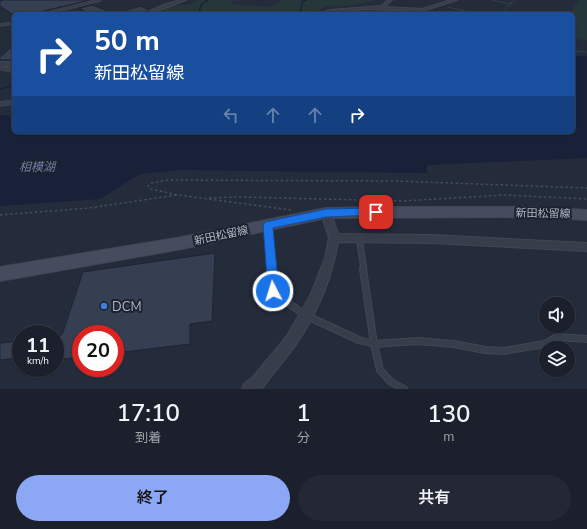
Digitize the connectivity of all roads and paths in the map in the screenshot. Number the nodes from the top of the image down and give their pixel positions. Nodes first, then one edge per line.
1 (100, 0) edge
2 (184, 0) edge
3 (390, 0) edge
4 (455, 0) edge
5 (492, 0) edge
6 (514, 0) edge
7 (511, 4) junction
8 (437, 5) junction
9 (363, 8) junction
10 (52, 12) edge
11 (149, 12) edge
12 (326, 12) edge
13 (469, 12) edge
14 (503, 12) edge
15 (12, 23) edge
16 (0, 25) edge
17 (575, 51) edge
18 (587, 52) edge
19 (0, 64) edge
20 (12, 64) edge
21 (0, 68) edge
22 (12, 71) edge
23 (12, 102) edge
24 (0, 104) edge
25 (587, 188) edge
26 (178, 195) junction
27 (203, 199) junction
28 (587, 199) edge
29 (292, 210) dead end
30 (326, 213) junction
31 (0, 215) edge
32 (587, 215) edge
33 (268, 225) junction
34 (359, 237) junction
35 (334, 238) junction
36 (587, 247) edge
37 (0, 274) edge
38 (307, 316) junction
39 (587, 339) edge
40 (374, 344) junction
41 (249, 389) edge
42 (404, 389) edge

1 - 10 lane
2 - 11 street
3 - 9 street
4 - 8 street
5 - 7 path
6 - 7 path
7 - 14 path
8 - 9 street
8 - 13 path
9 - 12 street
15 - 16 lane
17 - 18 path
19 - 20 street
21 - 22 lane
23 - 24 lane
25 - 26 path
26 - 27 path
26 - 31 path
27 - 28 path
27 - 29 path
30 - 32 main road, 新田松留線
30 - 33 main road, 新田松留線
30 - 35 street
33 - 37 main road, 新田松留線
33 - 38 lane
34 - 35 street
34 - 36 street
34 - 40 lane
35 - 38 street
38 - 40 lane
38 - 41 street
39 - 40 lane
40 - 42 lane

